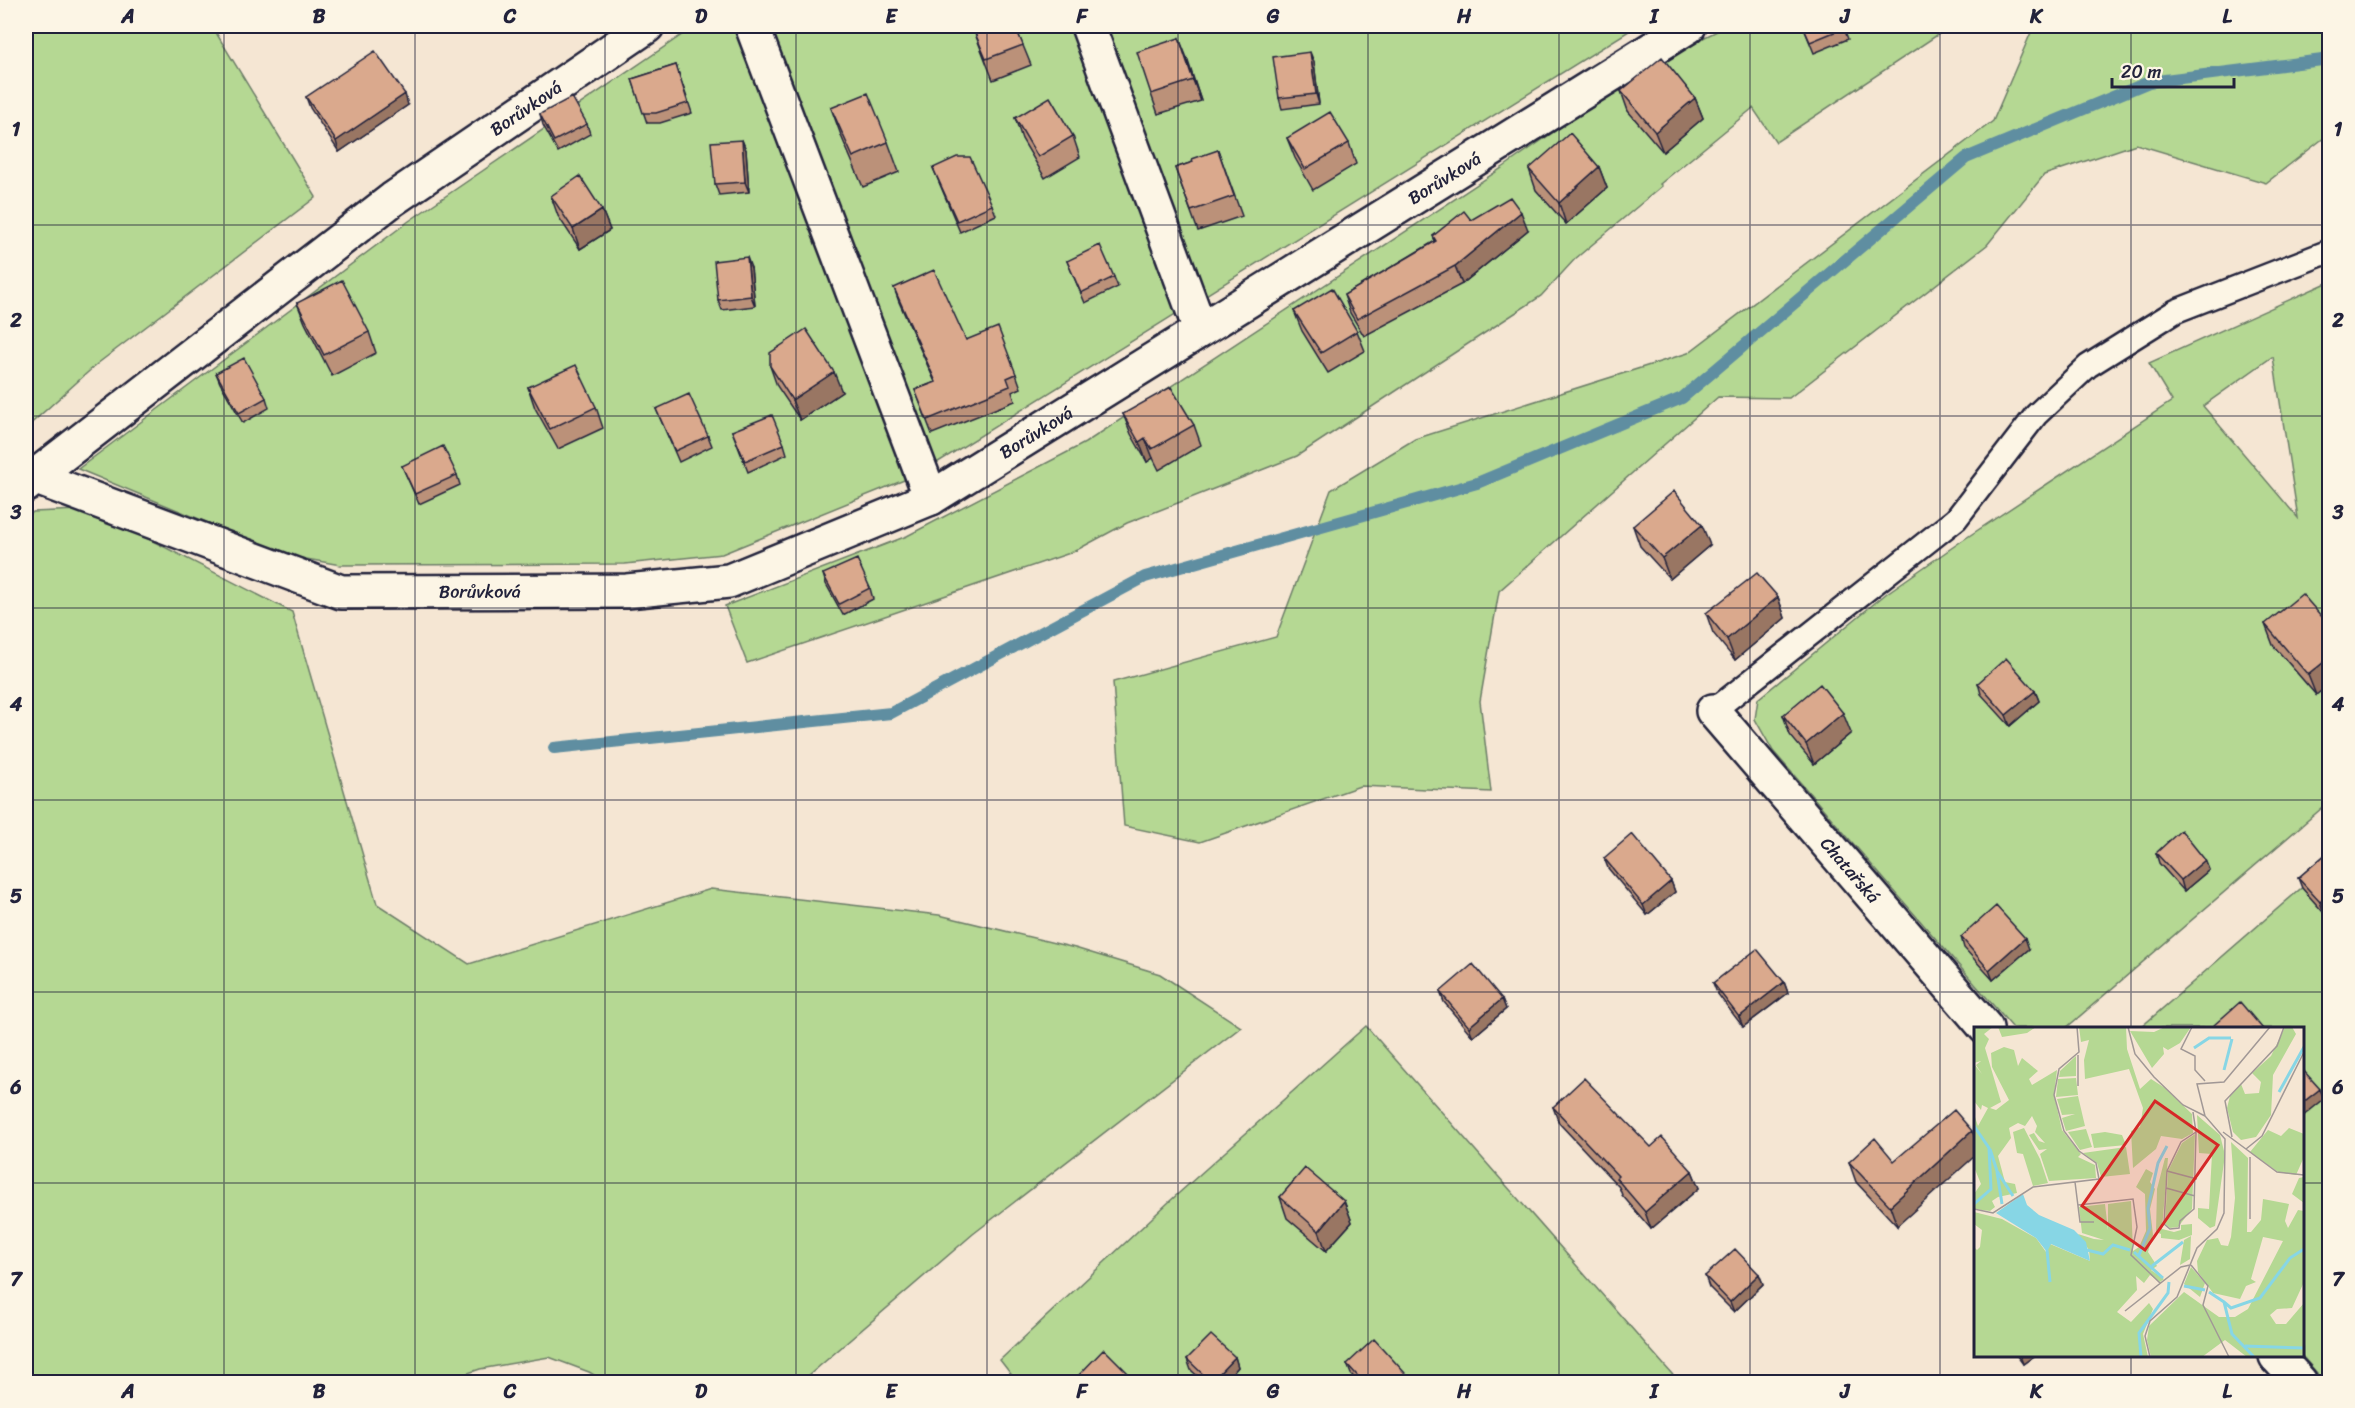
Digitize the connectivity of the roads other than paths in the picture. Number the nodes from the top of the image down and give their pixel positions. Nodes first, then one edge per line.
1 (647, 26) edge
2 (752, 26) edge
3 (1088, 26) edge
4 (1689, 26) edge
5 (2330, 251) edge
6 (1200, 329) junction
7 (30, 481) edge
8 (931, 498) junction
9 (1713, 711) joint
10 (1984, 1027) edge
11 (2277, 1357) edge
12 (2300, 1383) edge

1 - 7 street, Borůvková
2 - 8 street
3 - 6 street
4 - 6 street, Borůvková
5 - 9 lane
6 - 8 street, Borůvková
7 - 8 street, Borůvková
9 - 10 street, Chatařská
11 - 12 street

